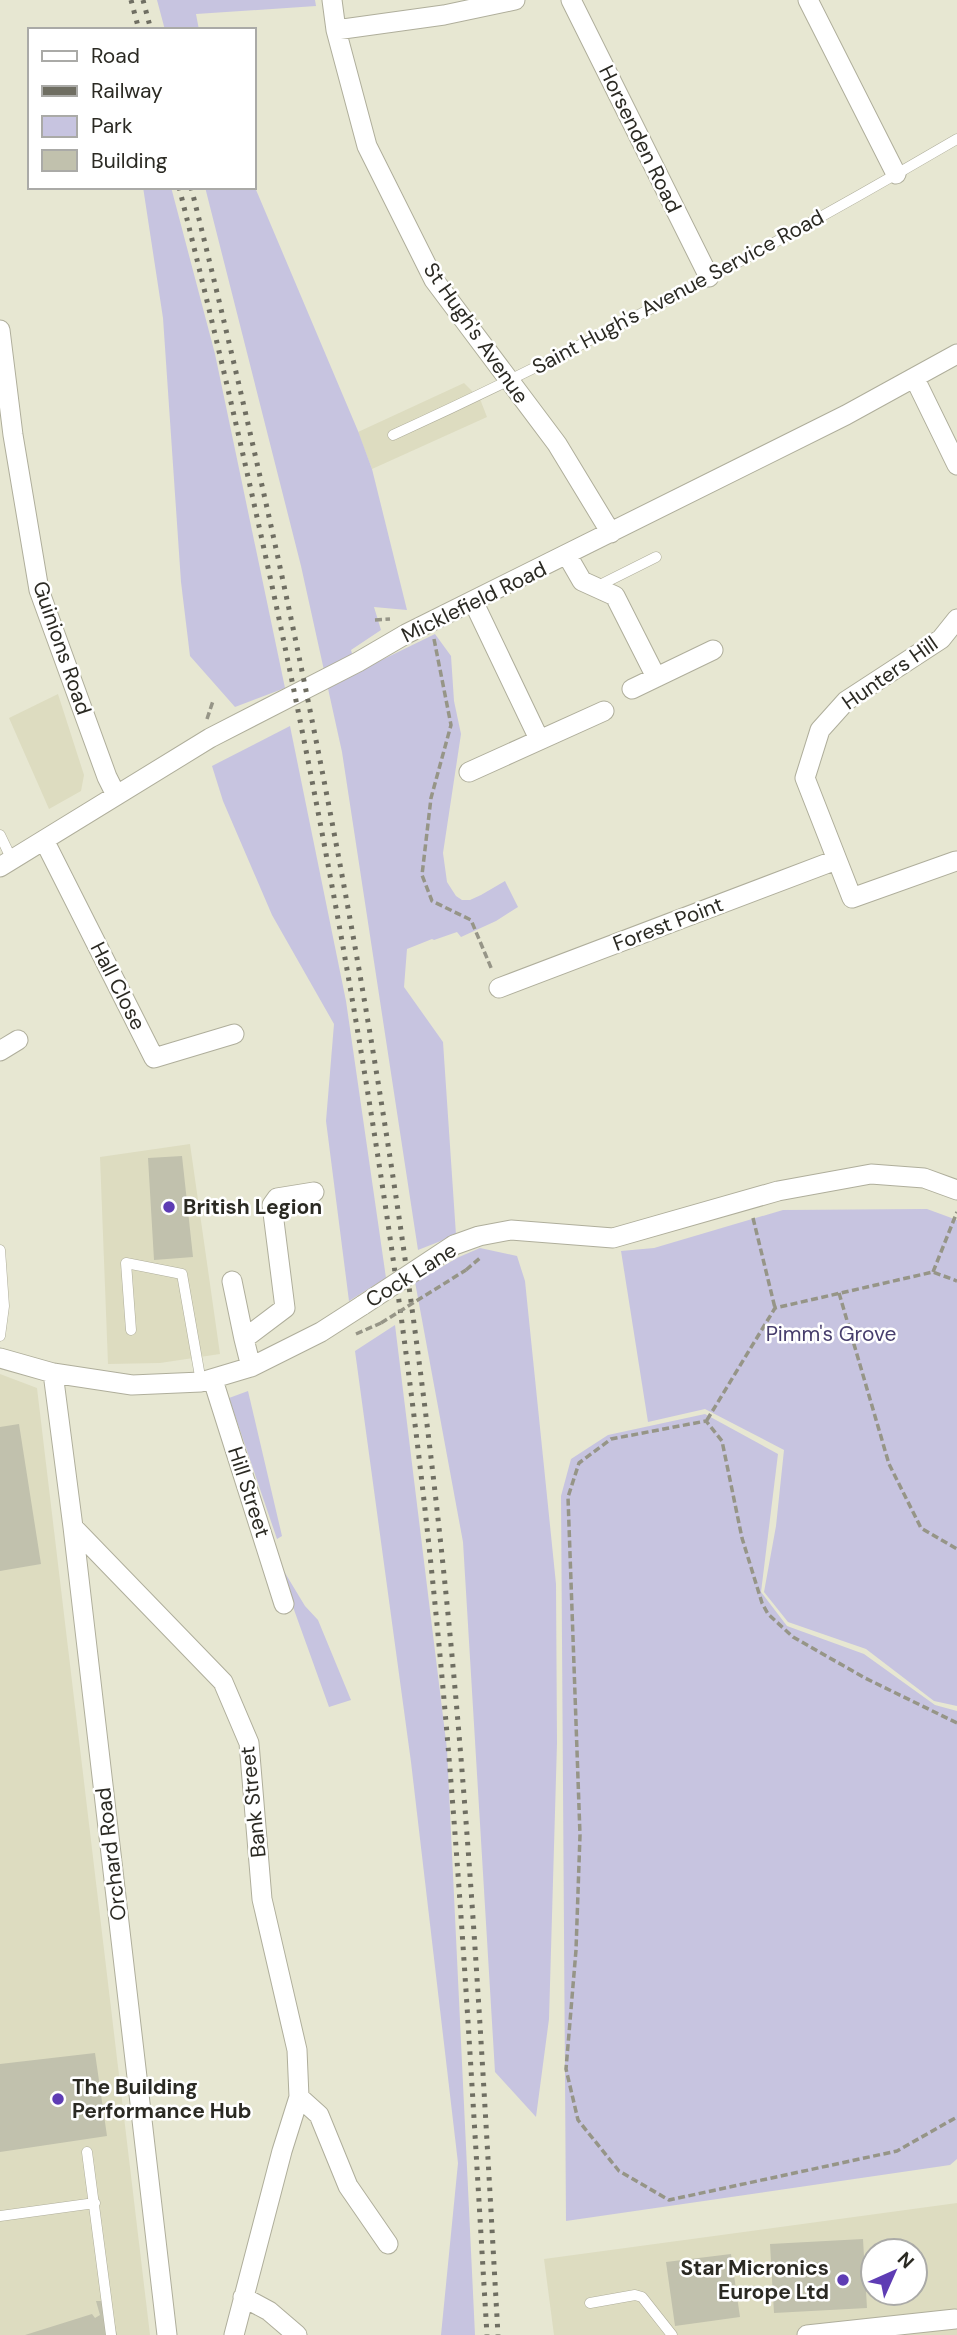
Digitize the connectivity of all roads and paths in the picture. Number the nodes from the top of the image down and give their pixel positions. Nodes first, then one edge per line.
1 (332, 0) edge
2 (515, 0) edge
3 (571, 0) edge
4 (808, 0) edge
5 (336, 30) junction
6 (957, 139) edge
7 (896, 174) junction
8 (709, 277) junction
9 (0, 330) edge
10 (957, 354) edge
11 (915, 379) junction
12 (510, 382) junction
13 (393, 435) dead end
14 (957, 465) edge
15 (611, 533) junction
16 (567, 555) junction
17 (656, 557) dead end
18 (596, 587) junction
19 (473, 600) junction
20 (957, 619) edge
21 (428, 624) junction
22 (713, 650) dead end
23 (656, 677) junction
24 (632, 689) dead end
25 (604, 711) dead end
26 (539, 739) junction
27 (468, 772) dead end
28 (116, 795) junction
29 (0, 835) edge
30 (44, 840) junction
31 (836, 860) junction
32 (956, 861) edge
33 (6, 863) edge
34 (499, 988) joint
35 (234, 1034) dead end
36 (18, 1040) dead end
37 (0, 1051) edge
38 (957, 1190) edge
39 (314, 1192) dead end
40 (748, 1199) junction
41 (957, 1212) edge
42 (0, 1250) edge
43 (466, 1270) dead end
44 (933, 1272) junction
45 (232, 1281) dead end
46 (957, 1281) edge
47 (838, 1293) junction
48 (775, 1308) junction
49 (382, 1323) dead end
50 (131, 1330) dead end
51 (0, 1336) edge
52 (244, 1339) junction
53 (0, 1358) edge
54 (251, 1367) junction
55 (53, 1373) junction
56 (207, 1381) junction
57 (706, 1421) junction
58 (73, 1527) junction
59 (957, 1549) edge
60 (284, 1604) dead end
61 (957, 1723) edge
62 (299, 2097) junction
63 (957, 2117) edge
64 (87, 2152) dead end
65 (95, 2203) junction
66 (0, 2216) edge
67 (388, 2244) dead end
68 (243, 2297) junction
69 (590, 2303) dead end
70 (955, 2319) dead end
71 (111, 2335) edge
72 (167, 2335) edge
73 (233, 2335) edge
74 (297, 2335) edge
75 (672, 2335) edge
76 (807, 2335) edge

1 - 5 street, St Hugh's Avenue
2 - 5 street
3 - 8 street, Horsenden Road
4 - 7 street
5 - 12 street, St Hugh's Avenue
6 - 7 lane, Saint Hugh's Avenue Service Road
7 - 8 lane, Saint Hugh's Avenue Service Road
8 - 12 lane, Saint Hugh's Avenue Service Road
9 - 28 street, Guinions Road
10 - 11 street, Micklefield Road
11 - 14 street
11 - 15 street, Micklefield Road
12 - 13 lane, Saint Hugh's Avenue Service Road
12 - 15 street, St Hugh's Avenue
15 - 16 street, Micklefield Road
16 - 18 street
16 - 19 street, Micklefield Road
17 - 18 lane
18 - 23 street
19 - 21 street, Micklefield Road
19 - 26 street
20 - 31 street, Hunters Hill
21 - 28 street, Micklefield Road
21 - 34 path
22 - 23 street
23 - 24 street
25 - 26 street
26 - 27 street
28 - 30 street, Micklefield Road
29 - 33 lane
30 - 33 street, Micklefield Road
30 - 35 street, Hall Close
31 - 32 street, Hunters Hill
31 - 34 street, Forest Point
36 - 37 street
38 - 40 street, Cock Lane
39 - 52 street
40 - 48 path
40 - 54 street, Cock Lane, bridge
41 - 44 path
42 - 51 lane
43 - 49 path, bridge
44 - 46 path
44 - 47 path
45 - 52 street
47 - 48 path
47 - 59 path
48 - 57 path
50 - 56 lane
52 - 54 street
53 - 55 street, Cock Lane
54 - 56 street, Cock Lane
55 - 56 street, Cock Lane
55 - 58 street, Orchard Road
56 - 60 street, Hill Street
57 - 61 path
57 - 63 path
58 - 62 street, Bank Street
58 - 72 street, Orchard Road
62 - 67 street
62 - 68 street, Bank Street
64 - 65 lane
65 - 66 lane
65 - 71 lane
68 - 73 street, Bank Street
68 - 74 street
69 - 75 lane
70 - 76 street

